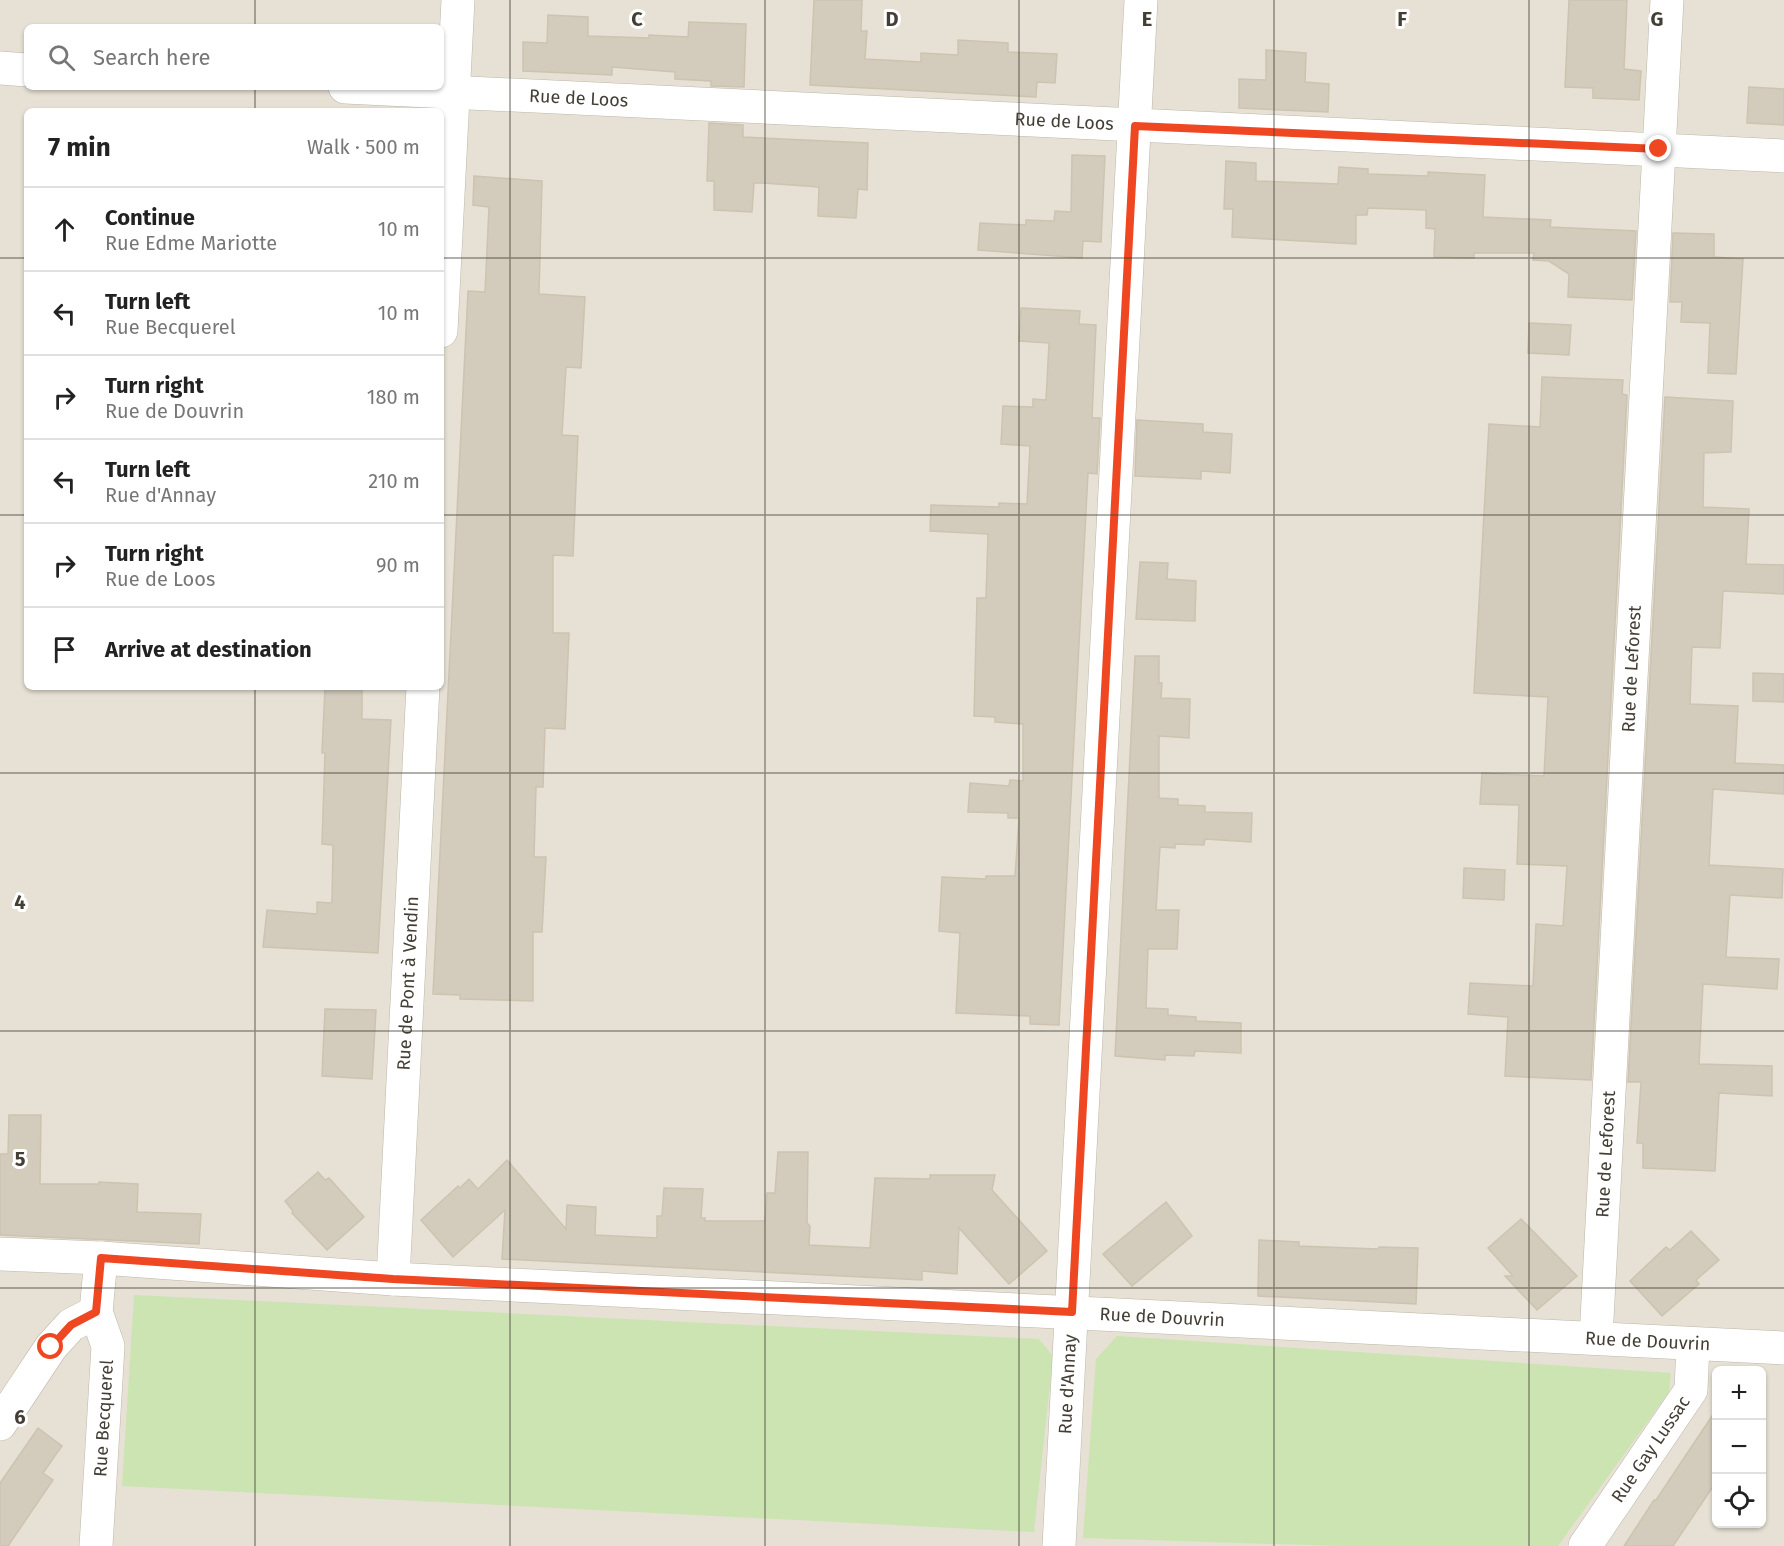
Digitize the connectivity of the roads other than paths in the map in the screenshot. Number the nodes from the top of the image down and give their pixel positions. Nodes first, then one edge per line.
1 (458, 0) edge
2 (1142, 0) edge
3 (1667, 0) edge
4 (0, 68) edge
5 (24, 70) edge
6 (399, 90) edge
7 (453, 93) junction
8 (1135, 126) junction
9 (1659, 149) junction
10 (1784, 156) edge
11 (444, 272) edge
12 (423, 690) edge
13 (0, 1254) edge
14 (101, 1258) junction
15 (393, 1279) junction
16 (96, 1312) junction
17 (1072, 1312) junction
18 (1596, 1338) junction
19 (1693, 1344) junction
20 (1784, 1348) edge
21 (0, 1424) edge
22 (96, 1546) edge
23 (1059, 1546) edge
24 (1585, 1546) edge

1 - 7 street
2 - 8 street, Rue d'Annay
3 - 9 street, Rue de Leforest
4 - 5 street
6 - 7 street, Rue de Loos
7 - 8 street, Rue de Loos
7 - 11 street
8 - 9 street, Rue de Loos
8 - 17 street, Rue d'Annay
9 - 10 street, Rue de Loos
9 - 18 street, Rue de Leforest
12 - 15 street, Rue de Pont à Vendin
13 - 14 street, Rue de Douvrin
14 - 15 street, Rue de Douvrin
14 - 16 street, Rue Becquerel
15 - 17 street, Rue de Douvrin
16 - 21 street
16 - 22 street, Rue Becquerel
17 - 18 street, Rue de Douvrin
17 - 23 street, Rue d'Annay
18 - 19 street, Rue de Douvrin
19 - 20 street, Rue de Douvrin
19 - 24 street, Rue Gay Lussac

